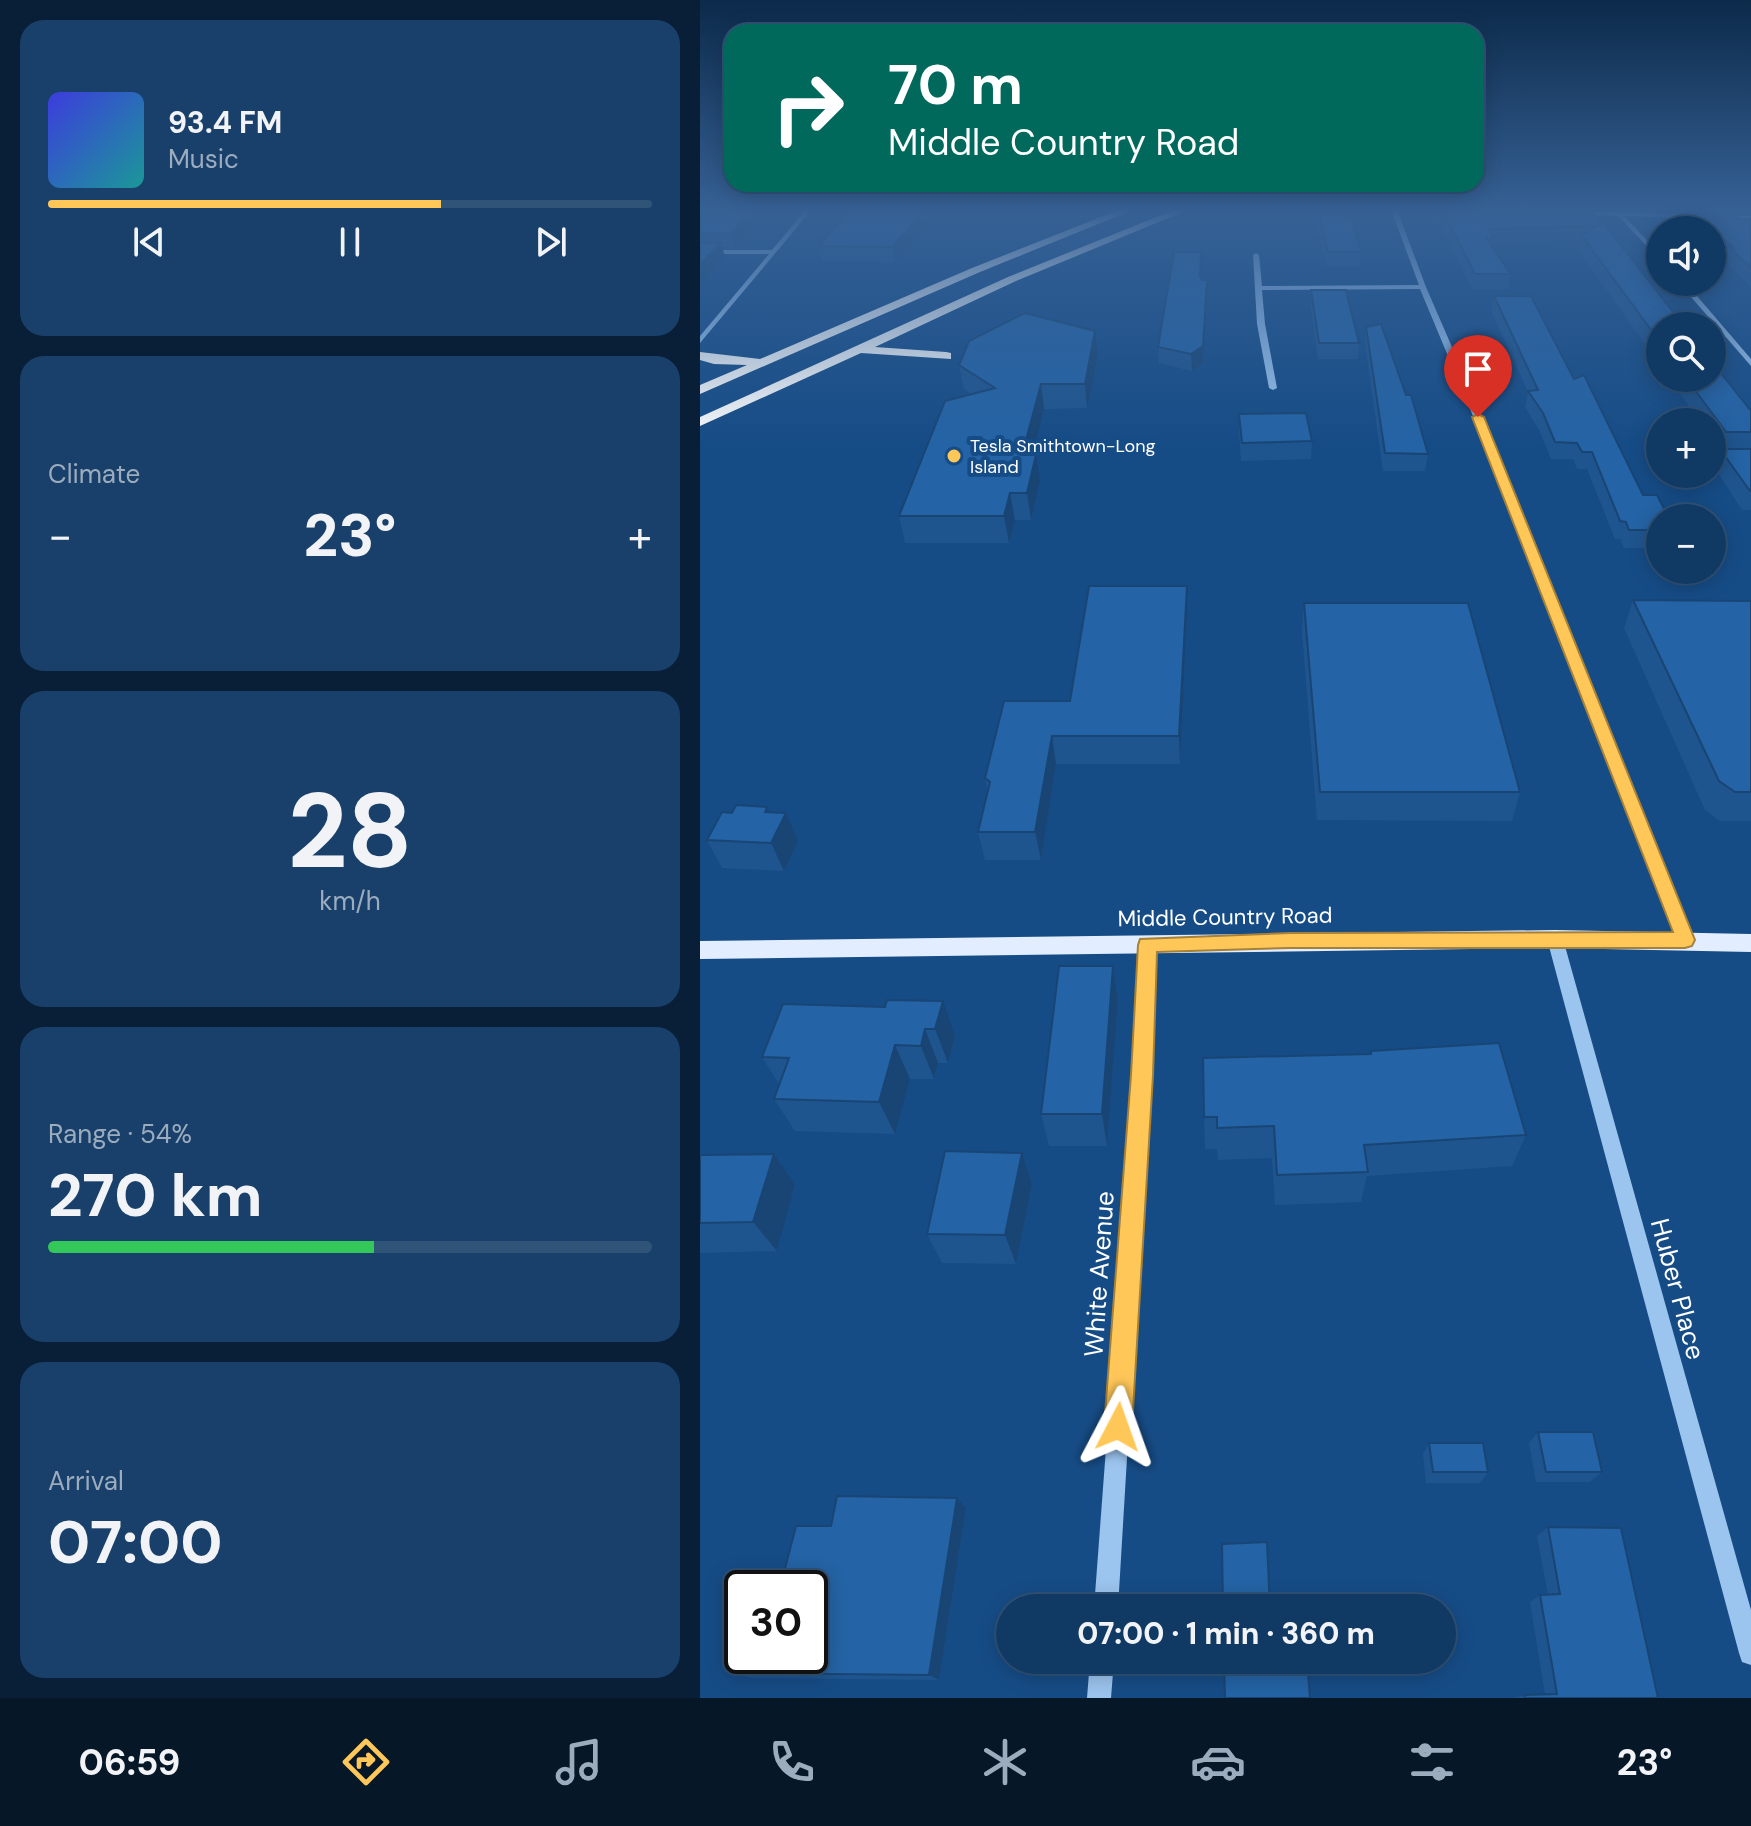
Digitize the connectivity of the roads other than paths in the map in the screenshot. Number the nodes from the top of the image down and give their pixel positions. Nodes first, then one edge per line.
1 (745, 286) edge
2 (938, 286) edge
3 (998, 286) edge
4 (1423, 287) joint
5 (1257, 288) joint
6 (1693, 296) edge
7 (910, 325) junction
8 (700, 341) edge
9 (858, 350) junction
10 (700, 356) edge
11 (765, 361) junction
12 (1751, 364) edge
13 (1273, 388) dead end
14 (700, 390) edge
15 (700, 422) edge
16 (1555, 939) junction
17 (1685, 940) junction
18 (1751, 943) edge
19 (1147, 945) junction
20 (700, 950) edge
21 (1107, 1594) edge
22 (1751, 1653) edge
23 (1101, 1674) edge
24 (1099, 1698) edge

1 - 8 street
2 - 11 highway
3 - 7 highway
4 - 5 street
4 - 17 street
5 - 13 street
6 - 12 street
7 - 9 highway
7 - 9 highway
9 - 15 highway
10 - 11 highway
11 - 14 highway
16 - 17 main road, Middle Country Road
16 - 19 main road, Middle Country Road
16 - 22 street, Huber Place
17 - 18 main road, Middle Country Road
19 - 20 main road, Middle Country Road
19 - 21 street, White Avenue
23 - 24 street

